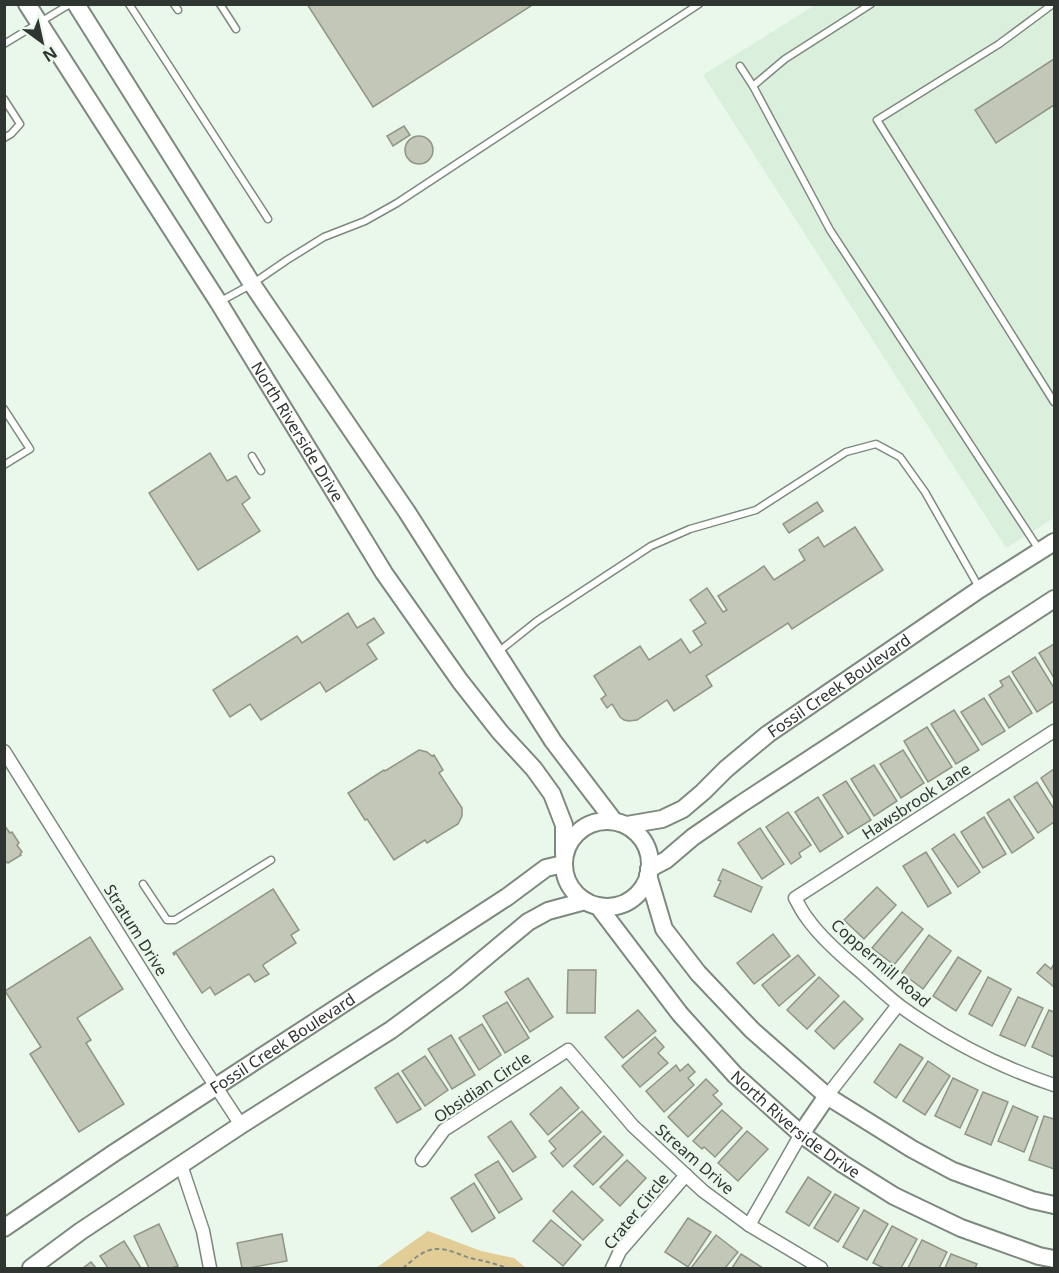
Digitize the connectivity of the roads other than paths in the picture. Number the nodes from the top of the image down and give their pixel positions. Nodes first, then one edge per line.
1 (27, 4) edge
2 (70, 4) edge
3 (76, 4) edge
4 (129, 4) edge
5 (220, 4) edge
6 (699, 4) edge
7 (871, 4) edge
8 (1053, 4) edge
9 (39, 24) junction
10 (236, 29) dead end
11 (4, 44) edge
12 (740, 66) dead end
13 (753, 86) junction
14 (4, 99) edge
15 (4, 138) edge
16 (268, 219) dead end
17 (252, 284) junction
18 (219, 303) junction
19 (1054, 402) edge
20 (4, 408) edge
21 (252, 456) dead end
22 (4, 465) edge
23 (261, 471) dead end
24 (1047, 547) edge
25 (980, 589) junction
26 (1054, 598) edge
27 (497, 653) junction
28 (1054, 731) edge
29 (4, 751) edge
30 (620, 823) junction
31 (564, 859) junction
32 (271, 860) dead end
33 (649, 872) junction
34 (143, 884) dead end
35 (795, 898) joint
36 (591, 904) junction
37 (898, 1005) junction
38 (568, 1050) joint
39 (1054, 1085) edge
40 (216, 1087) junction
41 (827, 1096) junction
42 (241, 1125) junction
43 (801, 1134) junction
44 (422, 1160) dead end
45 (181, 1165) junction
46 (686, 1175) junction
47 (1054, 1205) edge
48 (749, 1225) junction
49 (4, 1228) edge
50 (1054, 1259) edge
51 (31, 1269) edge
52 (210, 1269) edge
53 (612, 1269) edge
54 (821, 1269) edge

1 - 9 main road, North Riverside Drive
2 - 9 lane
3 - 17 main road
4 - 16 lane
5 - 10 lane
6 - 17 lane
7 - 13 lane
8 - 19 lane
9 - 11 lane
9 - 18 main road, North Riverside Drive
12 - 13 lane
13 - 24 lane
14 - 15 lane
17 - 18 lane
17 - 27 main road
18 - 31 main road, North Riverside Drive
20 - 22 lane
21 - 23 lane
24 - 25 main road, Fossil Creek Boulevard
25 - 27 lane
25 - 30 main road, Fossil Creek Boulevard
26 - 33 main road
27 - 30 main road
28 - 35 street, Hawsbrook Lane
29 - 40 street, Stratum Drive
30 - 31 main road
30 - 33 main road
31 - 36 main road
31 - 40 main road, Fossil Creek Boulevard
32 - 34 lane
33 - 36 main road
33 - 41 main road
35 - 37 street, Coppermill Road
36 - 42 main road
36 - 43 main road, North Riverside Drive
37 - 39 street, Coppermill Road
37 - 41 street
38 - 44 street, Obsidian Circle
38 - 46 street, Stream Drive
40 - 42 street, Stratum Drive
40 - 49 main road, Fossil Creek Boulevard
41 - 43 main road
41 - 47 main road
42 - 45 main road
43 - 48 street
43 - 50 main road, North Riverside Drive
45 - 51 main road
45 - 52 street
46 - 48 street, Stream Drive
46 - 53 street, Crater Circle
48 - 54 street, Stream Drive

